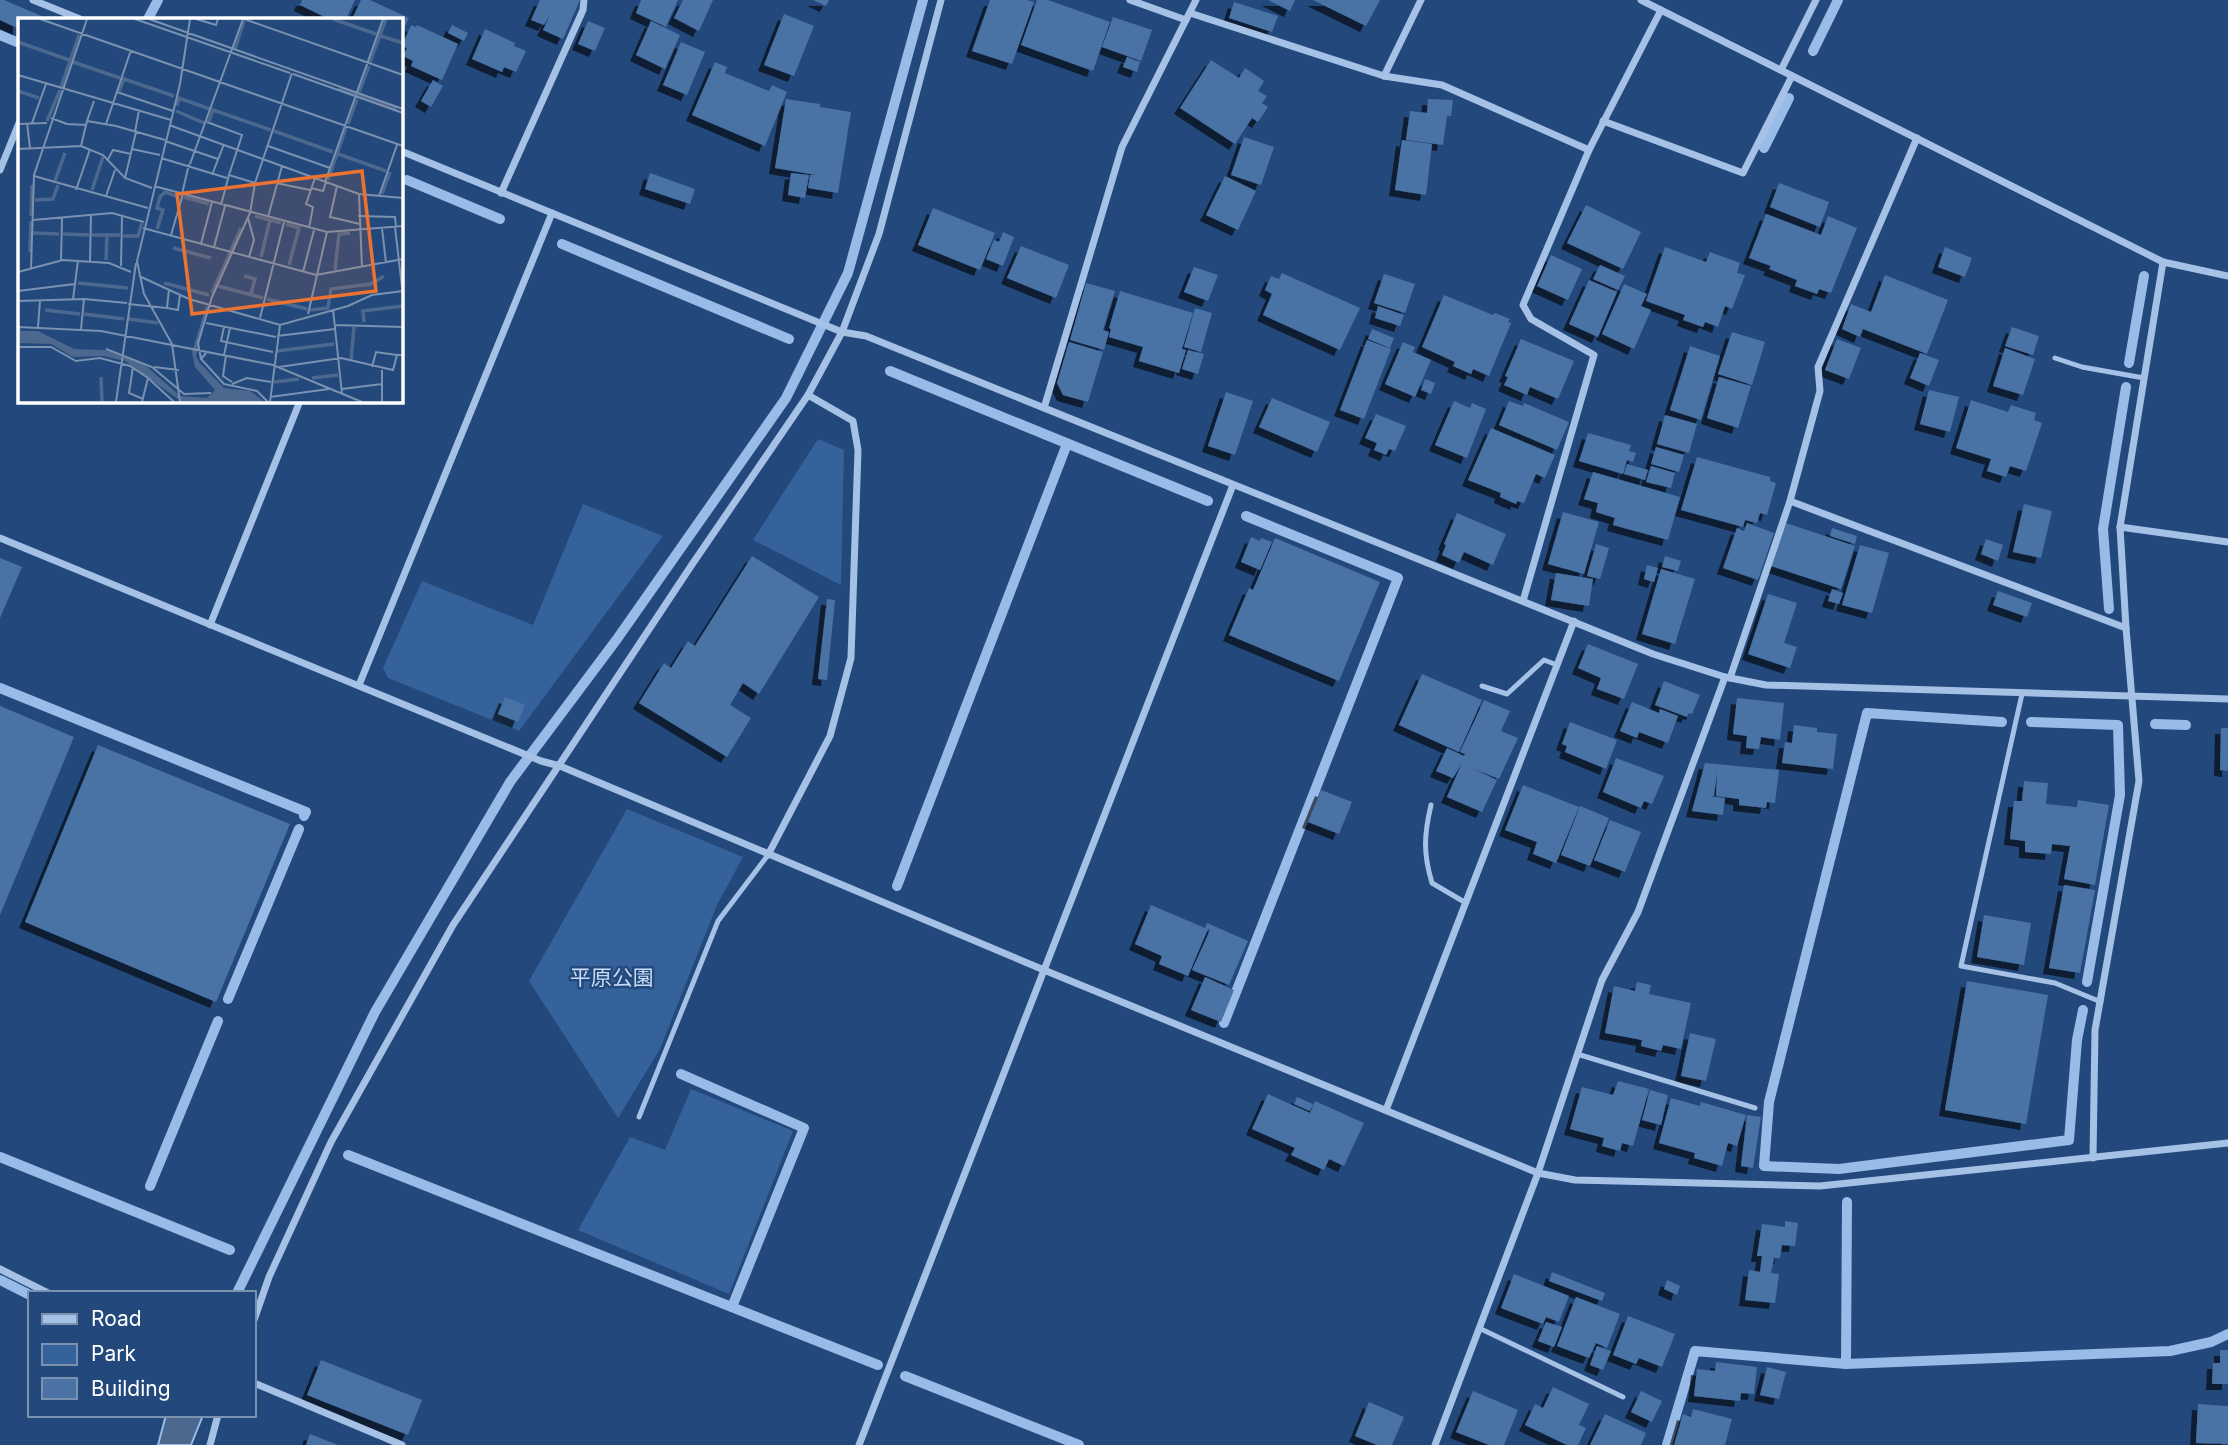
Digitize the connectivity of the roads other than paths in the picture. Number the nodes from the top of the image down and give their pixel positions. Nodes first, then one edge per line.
1 (33, 0) edge
2 (584, 0) edge
3 (941, 0) edge
4 (1130, 0) edge
5 (1196, 0) edge
6 (1421, 0) edge
7 (1641, 0) edge
8 (1816, 0) edge
9 (55, 4) edge
10 (1661, 10) junction
11 (63, 16) edge
12 (1188, 17) junction
13 (1781, 70) junction
14 (1384, 76) junction
15 (1792, 76) junction
16 (1604, 121) junction
17 (18, 125) edge
18 (1917, 138) junction
19 (1589, 150) junction
20 (402, 152) edge
21 (0, 170) edge
22 (500, 192) junction
23 (552, 213) junction
24 (2163, 261) junction
25 (2228, 276) edge
26 (842, 332) junction
27 (2055, 358) dead end
28 (2144, 378) junction
29 (808, 395) junction
30 (300, 402) edge
31 (1044, 408) junction
32 (1233, 485) junction
33 (1790, 502) junction
34 (2120, 527) junction
35 (0, 538) edge
36 (2228, 542) edge
37 (1523, 601) junction
38 (1574, 621) junction
39 (210, 625) junction
40 (2126, 628) junction
41 (1557, 665) junction
42 (1727, 678) junction
43 (359, 685) junction
44 (1482, 686) dead end
45 (2022, 694) junction
46 (2132, 697) junction
47 (2228, 699) edge
48 (560, 766) junction
49 (1432, 805) dead end
50 (768, 855) junction
51 (1466, 903) junction
52 (1044, 970) junction
53 (2101, 1002) junction
54 (1577, 1054) junction
55 (1755, 1108) dead end
56 (1386, 1110) junction
57 (639, 1117) dead end
58 (2228, 1143) edge
59 (2093, 1158) junction
60 (1538, 1173) junction
61 (0, 1269) edge
62 (44, 1291) edge
63 (256, 1314) edge
64 (1480, 1328) junction
65 (256, 1383) edge
66 (1623, 1397) dead end
67 (217, 1417) edge
68 (210, 1445) edge
69 (402, 1445) edge
70 (859, 1445) edge
71 (1435, 1445) edge

1 - 9 street
2 - 22 street
3 - 26 street
4 - 12 street
5 - 12 street
6 - 14 street
7 - 10 street
8 - 13 street
9 - 11 street
10 - 13 street
10 - 16 street
12 - 14 street
12 - 31 street
13 - 15 street
14 - 19 street
15 - 16 street
15 - 18 street
16 - 19 street
17 - 21 street
18 - 24 street
18 - 33 street
19 - 37 street
20 - 22 street
22 - 23 street
23 - 26 street
23 - 43 street
24 - 25 street
24 - 28 street
26 - 29 street
26 - 31 street
27 - 28 lane
28 - 34 street
29 - 48 street
29 - 50 street
30 - 39 street
31 - 32 street
32 - 37 street
32 - 52 street
33 - 40 street
33 - 42 street
34 - 36 street
34 - 40 street
35 - 39 street
37 - 38 street
38 - 41 street
38 - 42 street
39 - 43 street
40 - 46 street
41 - 44 lane
41 - 51 street
42 - 45 street
42 - 54 street
43 - 48 street
45 - 46 street
45 - 53 lane
46 - 47 street
46 - 53 street
48 - 50 street
48 - 63 street
49 - 51 lane
50 - 52 street
50 - 57 lane
51 - 56 street
52 - 56 street
52 - 70 street
53 - 59 street
54 - 55 lane
54 - 60 street
56 - 60 street
58 - 59 street
59 - 60 street
60 - 64 street
61 - 62 street
64 - 66 lane
64 - 71 street
65 - 69 street
67 - 68 street

